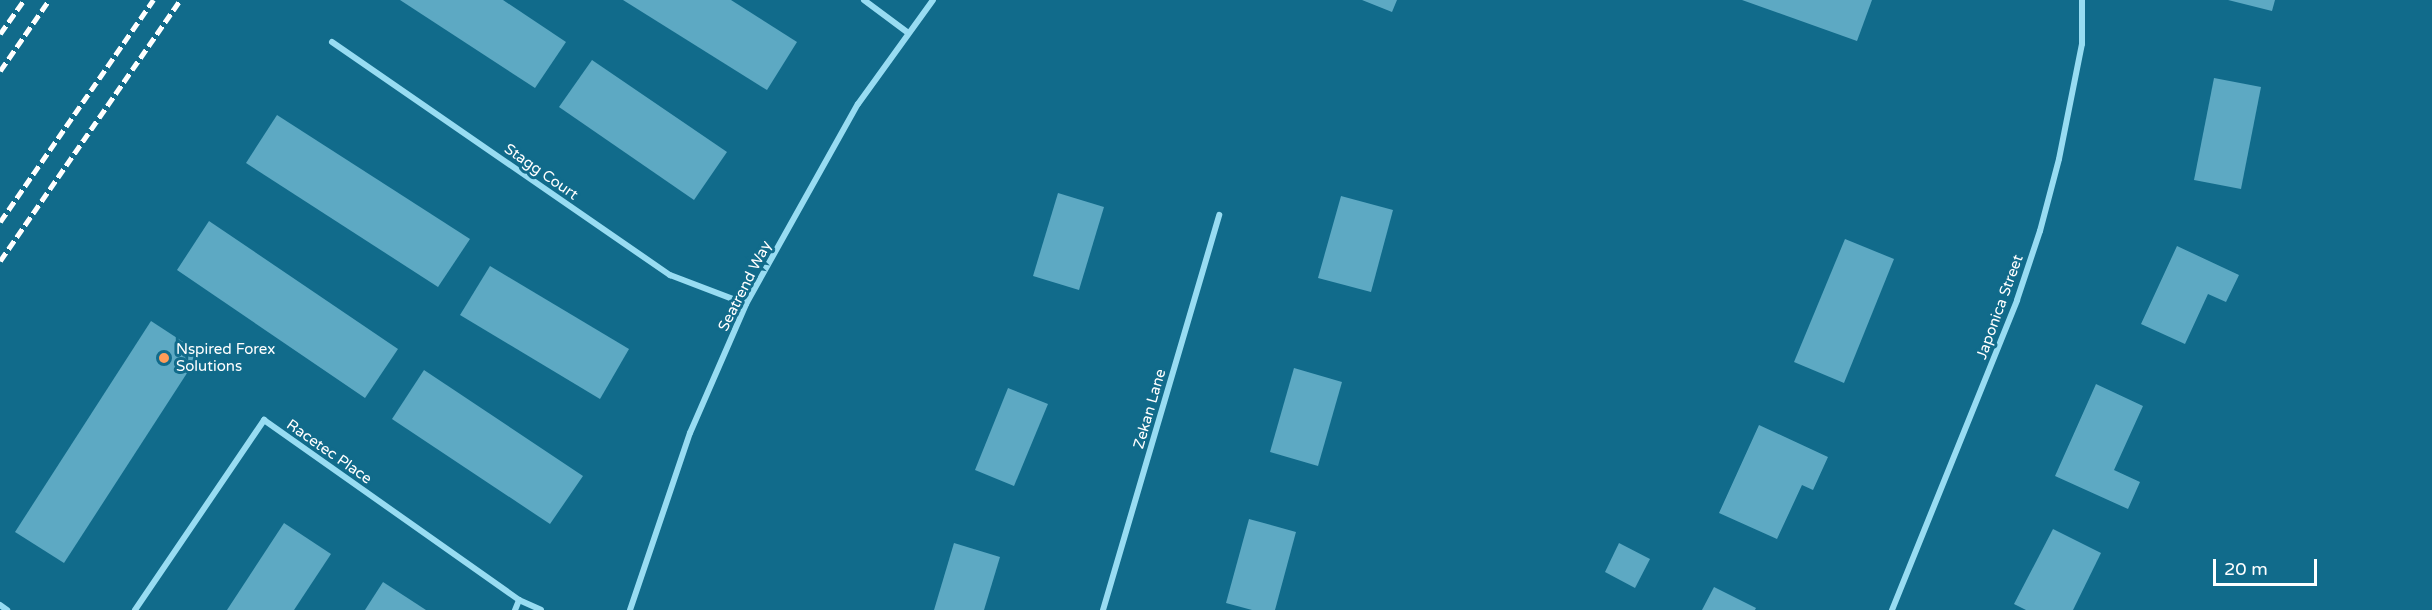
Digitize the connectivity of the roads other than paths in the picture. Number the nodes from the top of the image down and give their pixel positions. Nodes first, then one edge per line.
1 (864, 0) edge
2 (933, 0) edge
3 (2082, 0) edge
4 (907, 32) junction
5 (332, 42) dead end
6 (1219, 214) dead end
7 (746, 304) junction
8 (519, 600) junction
9 (0, 605) edge
10 (7, 610) edge
11 (135, 610) edge
12 (514, 610) edge
13 (541, 610) edge
14 (630, 610) edge
15 (1103, 610) edge
16 (1892, 610) edge

1 - 4 street
2 - 4 street, Seatrend Way
3 - 16 street, Japonica Street
4 - 7 street, Seatrend Way
5 - 7 street, Stagg Court
6 - 15 street, Zekan Lane
7 - 14 street, Seatrend Way
8 - 11 street, Racetec Place
8 - 12 street
8 - 13 street, Racetec Place
9 - 10 street

